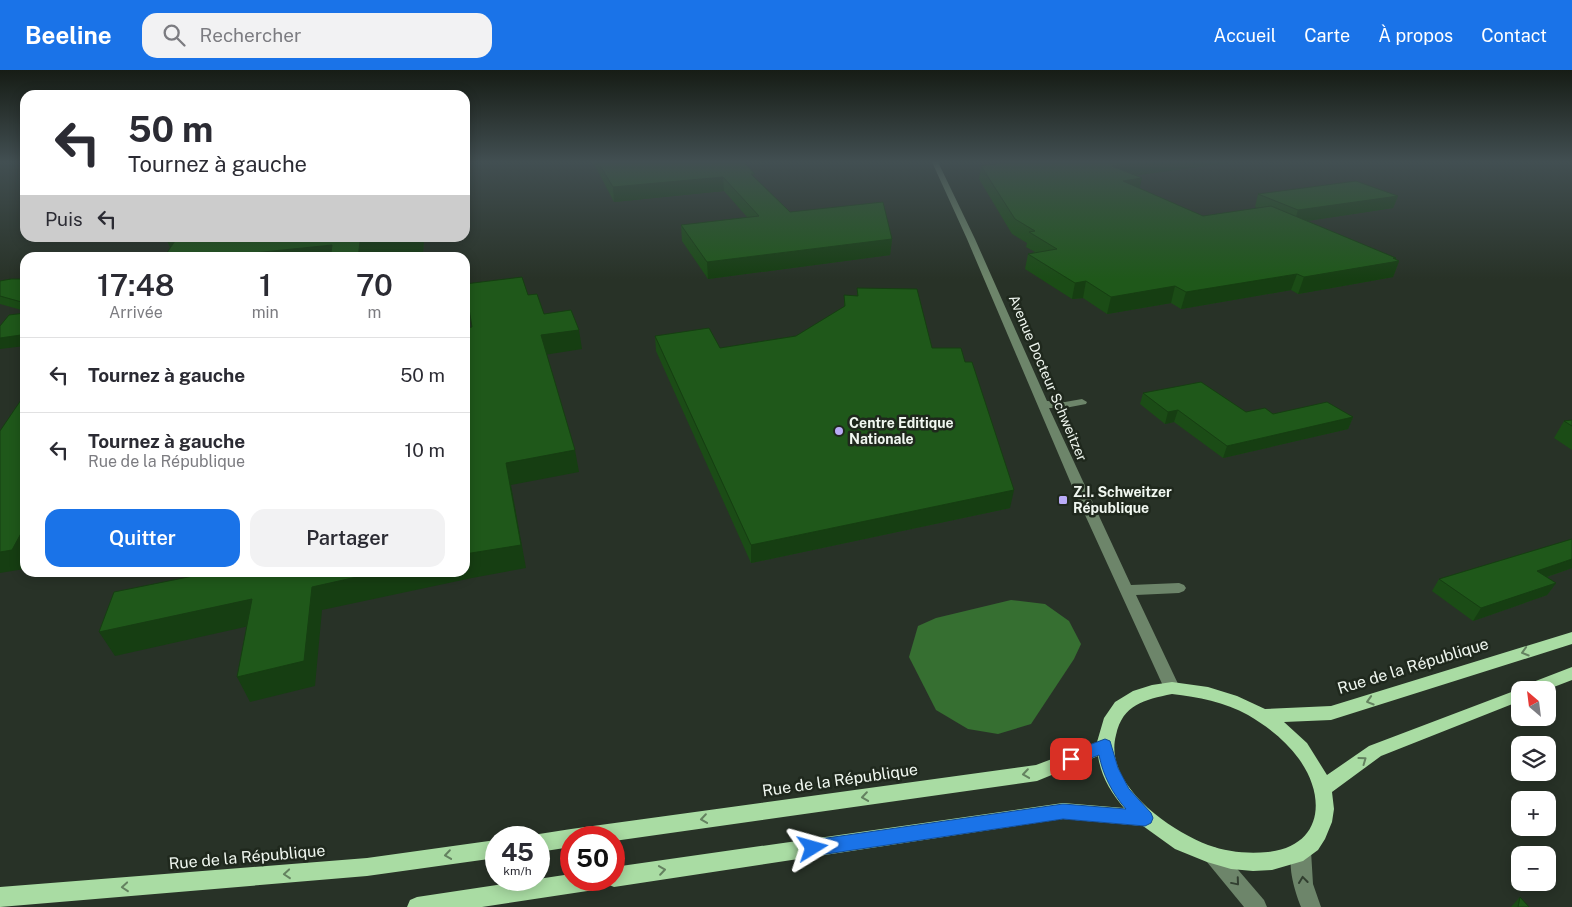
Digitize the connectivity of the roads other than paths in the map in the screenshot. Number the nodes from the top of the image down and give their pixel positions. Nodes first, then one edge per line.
1 (953, 201) edge
2 (1082, 402) dead end
3 (1043, 404) junction
4 (1180, 588) dead end
5 (1127, 590) junction
6 (1572, 638) edge
7 (1572, 673) edge
8 (1552, 681) edge
9 (1172, 688) junction
10 (1511, 698) edge
11 (1263, 716) junction
12 (1105, 746) junction
13 (1323, 788) junction
14 (1145, 818) junction
15 (625, 831) edge
16 (485, 851) edge
17 (1301, 851) junction
18 (1214, 856) junction
19 (625, 875) edge
20 (560, 885) edge
21 (0, 897) edge
22 (417, 907) edge
23 (1257, 907) edge
24 (1311, 907) edge

1 - 3 street, Avenue Docteur Schweitzer
2 - 3 street
3 - 5 street, Avenue Docteur Schweitzer
4 - 5 street
5 - 9 street, Avenue Docteur Schweitzer
6 -> 11 main road, Rue de la République
7 - 8 main road
9 - 11 main road
9 - 12 main road
13 -> 10 main road
11 - 13 main road
12 - 14 main road
12 -> 15 main road, Rue de la République
13 - 17 main road
14 - 18 main road
19 -> 14 main road
16 -> 21 main road, Rue de la République
17 - 18 main road
24 -> 17 street
18 -> 23 street
20 - 22 main road

